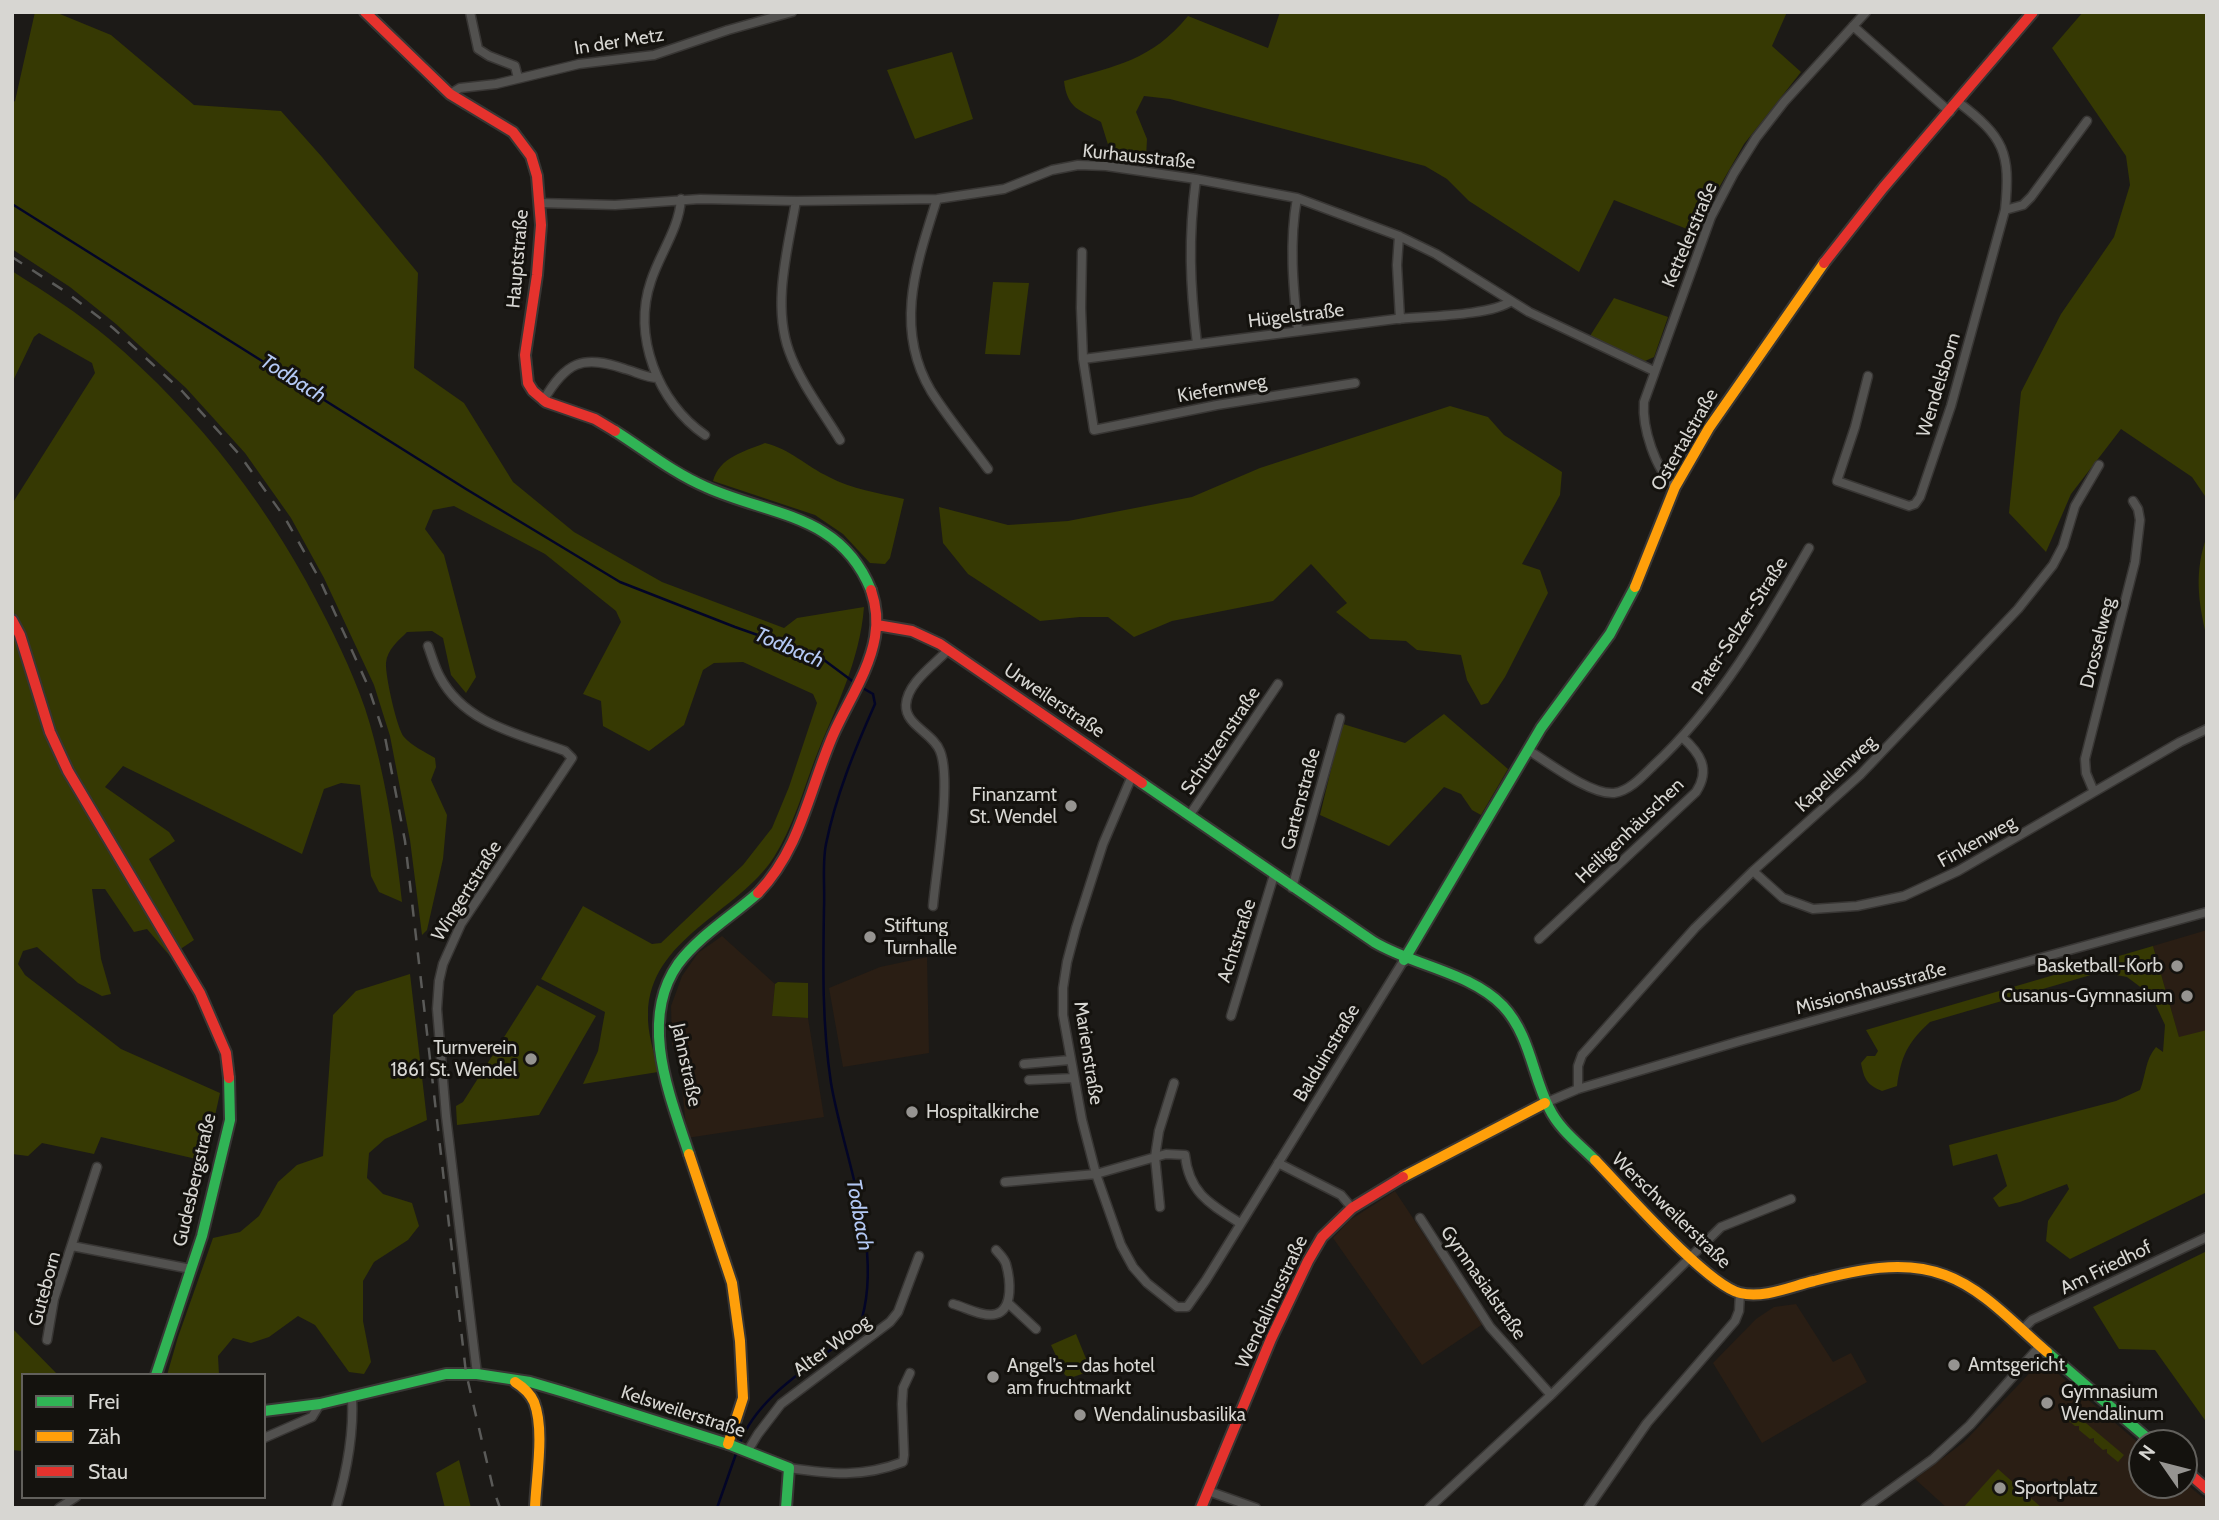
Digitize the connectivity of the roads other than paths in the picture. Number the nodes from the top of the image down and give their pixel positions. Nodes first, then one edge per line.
1 (365, 12) edge
2 (470, 12) edge
3 (792, 12) edge
4 (1866, 12) edge
5 (2033, 12) edge
6 (1853, 26) junction
7 (518, 78) junction
8 (450, 94) junction
9 (1958, 102) junction
10 (1950, 112) junction
11 (2087, 121) dead end
12 (1196, 179) junction
13 (1297, 198) junction
14 (681, 199) junction
15 (937, 199) junction
16 (796, 201) junction
17 (540, 203) junction
18 (2005, 210) junction
19 (1399, 236) junction
20 (1082, 252) dead end
21 (1511, 302) junction
22 (1400, 318) junction
23 (1298, 331) junction
24 (1197, 344) junction
25 (1083, 359) junction
26 (1654, 371) junction
27 (1868, 376) dead end
28 (658, 377) junction
29 (1355, 383) dead end
30 (543, 401) junction
31 (705, 435) dead end
32 (840, 440) dead end
33 (2099, 465) dead end
34 (988, 469) dead end
35 (1675, 488) junction
36 (2133, 500) dead end
37 (1809, 548) dead end
38 (12, 620) edge
39 (877, 625) junction
40 (428, 646) dead end
41 (948, 650) junction
42 (1278, 684) dead end
43 (1340, 718) dead end
44 (2207, 729) edge
45 (1682, 737) junction
46 (1528, 750) junction
47 (1132, 776) junction
48 (2094, 792) junction
49 (1189, 816) junction
50 (1753, 871) junction
51 (1274, 875) junction
52 (1292, 888) junction
53 (933, 906) dead end
54 (2207, 912) edge
55 (1539, 939) dead end
56 (1404, 960) junction
57 (1231, 1016) dead end
58 (1070, 1060) junction
59 (1024, 1064) dead end
60 (1074, 1078) junction
61 (1029, 1080) dead end
62 (1174, 1083) dead end
63 (1578, 1089) junction
64 (1545, 1103) junction
65 (1156, 1157) junction
66 (1278, 1163) junction
67 (97, 1167) dead end
68 (1096, 1174) junction
69 (1004, 1182) dead end
70 (1791, 1199) dead end
71 (1160, 1208) dead end
72 (1352, 1208) junction
73 (1420, 1218) dead end
74 (1240, 1223) junction
75 (2207, 1237) edge
76 (72, 1246) junction
77 (996, 1250) dead end
78 (919, 1256) dead end
79 (1690, 1257) junction
80 (191, 1269) junction
81 (1740, 1293) junction
82 (1008, 1303) junction
83 (953, 1304) dead end
84 (1187, 1307) joint
85 (1036, 1329) dead end
86 (2022, 1330) junction
87 (47, 1340) dead end
88 (2040, 1346) junction
89 (157, 1373) edge
90 (910, 1373) dead end
91 (477, 1374) junction
92 (513, 1381) junction
93 (565, 1392) junction
94 (1551, 1395) junction
95 (352, 1397) junction
96 (533, 1399) junction
97 (320, 1404) junction
98 (266, 1411) edge
99 (2138, 1429) edge
100 (266, 1437) edge
101 (738, 1448) junction
102 (789, 1468) junction
103 (1208, 1491) junction
104 (336, 1508) edge
105 (535, 1508) edge
106 (786, 1508) edge
107 (1201, 1508) edge
108 (1256, 1508) edge
109 (1429, 1508) edge
110 (1588, 1508) edge
111 (1865, 1508) edge

1 - 8 main road, Hauptstraße
2 - 7 street
3 - 7 street, In der Metz
4 - 6 street, Kettelerstraße
5 - 9 main road, Ostertalstraße
6 - 10 street
6 - 26 street, Kettelerstraße
7 - 8 street, In der Metz
8 - 17 main road, Hauptstraße
9 - 10 main road, Ostertalstraße
9 - 18 street, Wendelsborn
10 - 35 main road, Ostertalstraße
11 - 18 street
12 - 13 street, Kurhausstraße
12 - 15 street, Kurhausstraße
12 - 24 street
13 - 19 street, Kurhausstraße
13 - 23 street
14 - 16 street, Kurhausstraße
14 - 17 street, Kurhausstraße
14 - 28 street
15 - 16 street, Kurhausstraße
15 - 34 street
16 - 32 street
17 - 30 main road, Hauptstraße
18 - 27 street, Wendelsborn
19 - 21 street, Kurhausstraße
19 - 22 street
20 - 25 street
21 - 22 street, Hügelstraße
21 - 26 street, Kurhausstraße
22 - 23 street, Hügelstraße
23 - 24 street, Hügelstraße
24 - 25 street, Hügelstraße
25 - 29 street, Kiefernweg
26 - 35 street, Kettelerstraße
28 - 30 street
28 - 31 street
30 - 39 main road
33 - 50 street, Kapellenweg
35 - 46 main road, Ostertalstraße
36 - 48 street, Drosselweg
37 - 45 street, Pater-Selzer-Straße
38 - 80 main road, Gudesbergstraße
39 - 41 main road, Urweilerstraße
39 - 101 main road, Jahnstraße
40 - 91 street, Wingertstraße
41 - 47 main road, Urweilerstraße
41 - 53 street
42 - 49 street, Schützenstraße
43 - 52 street, Gartenstraße
44 - 48 street, Finkenweg
45 - 46 street, Pater-Selzer-Straße
45 - 55 street, Heiligenhäuschen
46 - 56 main road, Ostertalstraße
47 - 49 main road, Urweilerstraße
47 - 58 street, Marienstraße
48 - 50 street, Finkenweg
49 - 51 main road, Urweilerstraße
50 - 63 street, Kapellenweg
51 - 52 main road, Urweilerstraße
51 - 57 street, Achtstraße
52 - 56 main road, Urweilerstraße
54 - 63 street, Missionshausstraße
56 - 64 main road, Werschweilerstraße
56 - 66 street, Balduinstraße
58 - 59 street
58 - 60 street, Marienstraße
60 - 61 street
60 - 68 street, Marienstraße
62 - 65 street
63 - 64 street, Missionshausstraße
64 - 72 main road, Wendalinusstraße
64 - 79 main road, Werschweilerstraße
65 - 68 street
65 - 71 street
65 - 74 street
66 - 72 street
66 - 74 street, Balduinstraße
67 - 76 street, Guteborn
68 - 69 street
68 - 84 street, Marienstraße
70 - 79 street
72 - 103 main road, Wendalinusstraße
73 - 94 street, Gymnasialstraße
74 - 84 street, Balduinstraße
75 - 86 street, Am Friedhof
76 - 80 street, Guteborn
76 - 87 street, Guteborn
77 - 82 street
78 - 101 street, Alter Woog
79 - 81 main road, Werschweilerstraße
79 - 94 street
80 - 89 main road, Gudesbergstraße
81 - 86 main road, Werschweilerstraße
81 - 110 street
82 - 83 street
82 - 85 street
86 - 88 main road, Werschweilerstraße
88 - 99 main road, Werschweilerstraße
88 - 111 street
90 - 102 street
91 - 92 main road, Kelsweilerstraße
91 - 95 main road, Kelsweilerstraße
92 - 93 main road, Kelsweilerstraße
92 - 96 main road
93 - 96 main road
93 - 101 main road, Kelsweilerstraße
94 - 109 street
95 - 97 main road, Kelsweilerstraße
95 - 104 street
96 - 105 main road
97 - 98 main road
97 - 100 street, Kelsweilerstraße
101 - 102 main road, Kelsweilerstraße
102 - 106 main road
103 - 107 main road, Wendalinusstraße
103 - 108 street

